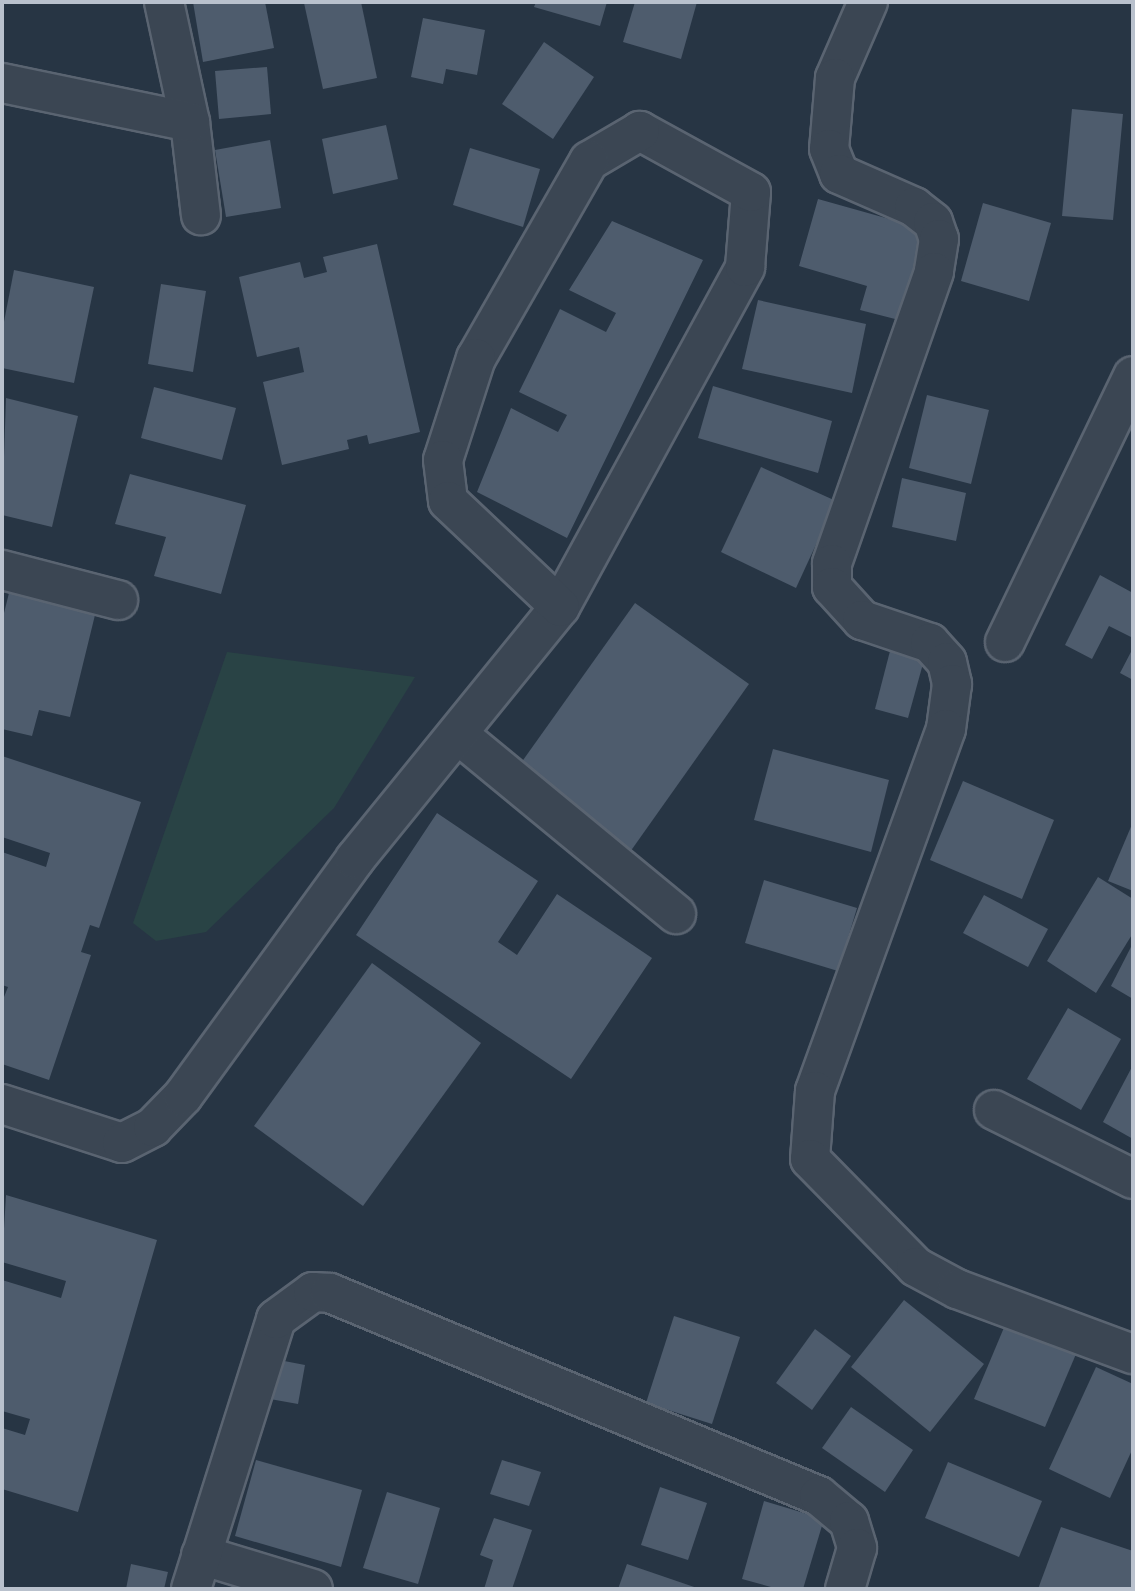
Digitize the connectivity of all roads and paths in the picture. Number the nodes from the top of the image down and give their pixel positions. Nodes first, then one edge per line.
1 (164, 2) edge
2 (868, 2) edge
3 (2, 83) edge
4 (190, 122) junction
5 (201, 215) dead end
6 (1133, 376) edge
7 (2, 570) edge
8 (118, 600) dead end
9 (560, 607) junction
10 (1005, 642) dead end
11 (460, 736) junction
12 (676, 915) dead end
13 (2, 1104) edge
14 (994, 1111) dead end
15 (1133, 1179) edge
16 (1133, 1354) edge
17 (196, 1572) edge
18 (313, 1589) edge
19 (845, 1589) edge

1 - 4 street
2 - 16 street
3 - 4 street
4 - 5 street
6 - 10 street
7 - 8 street
9 - 9 street
9 - 11 street
11 - 12 street
11 - 13 street
14 - 15 street
17 - 18 street
17 - 19 street

